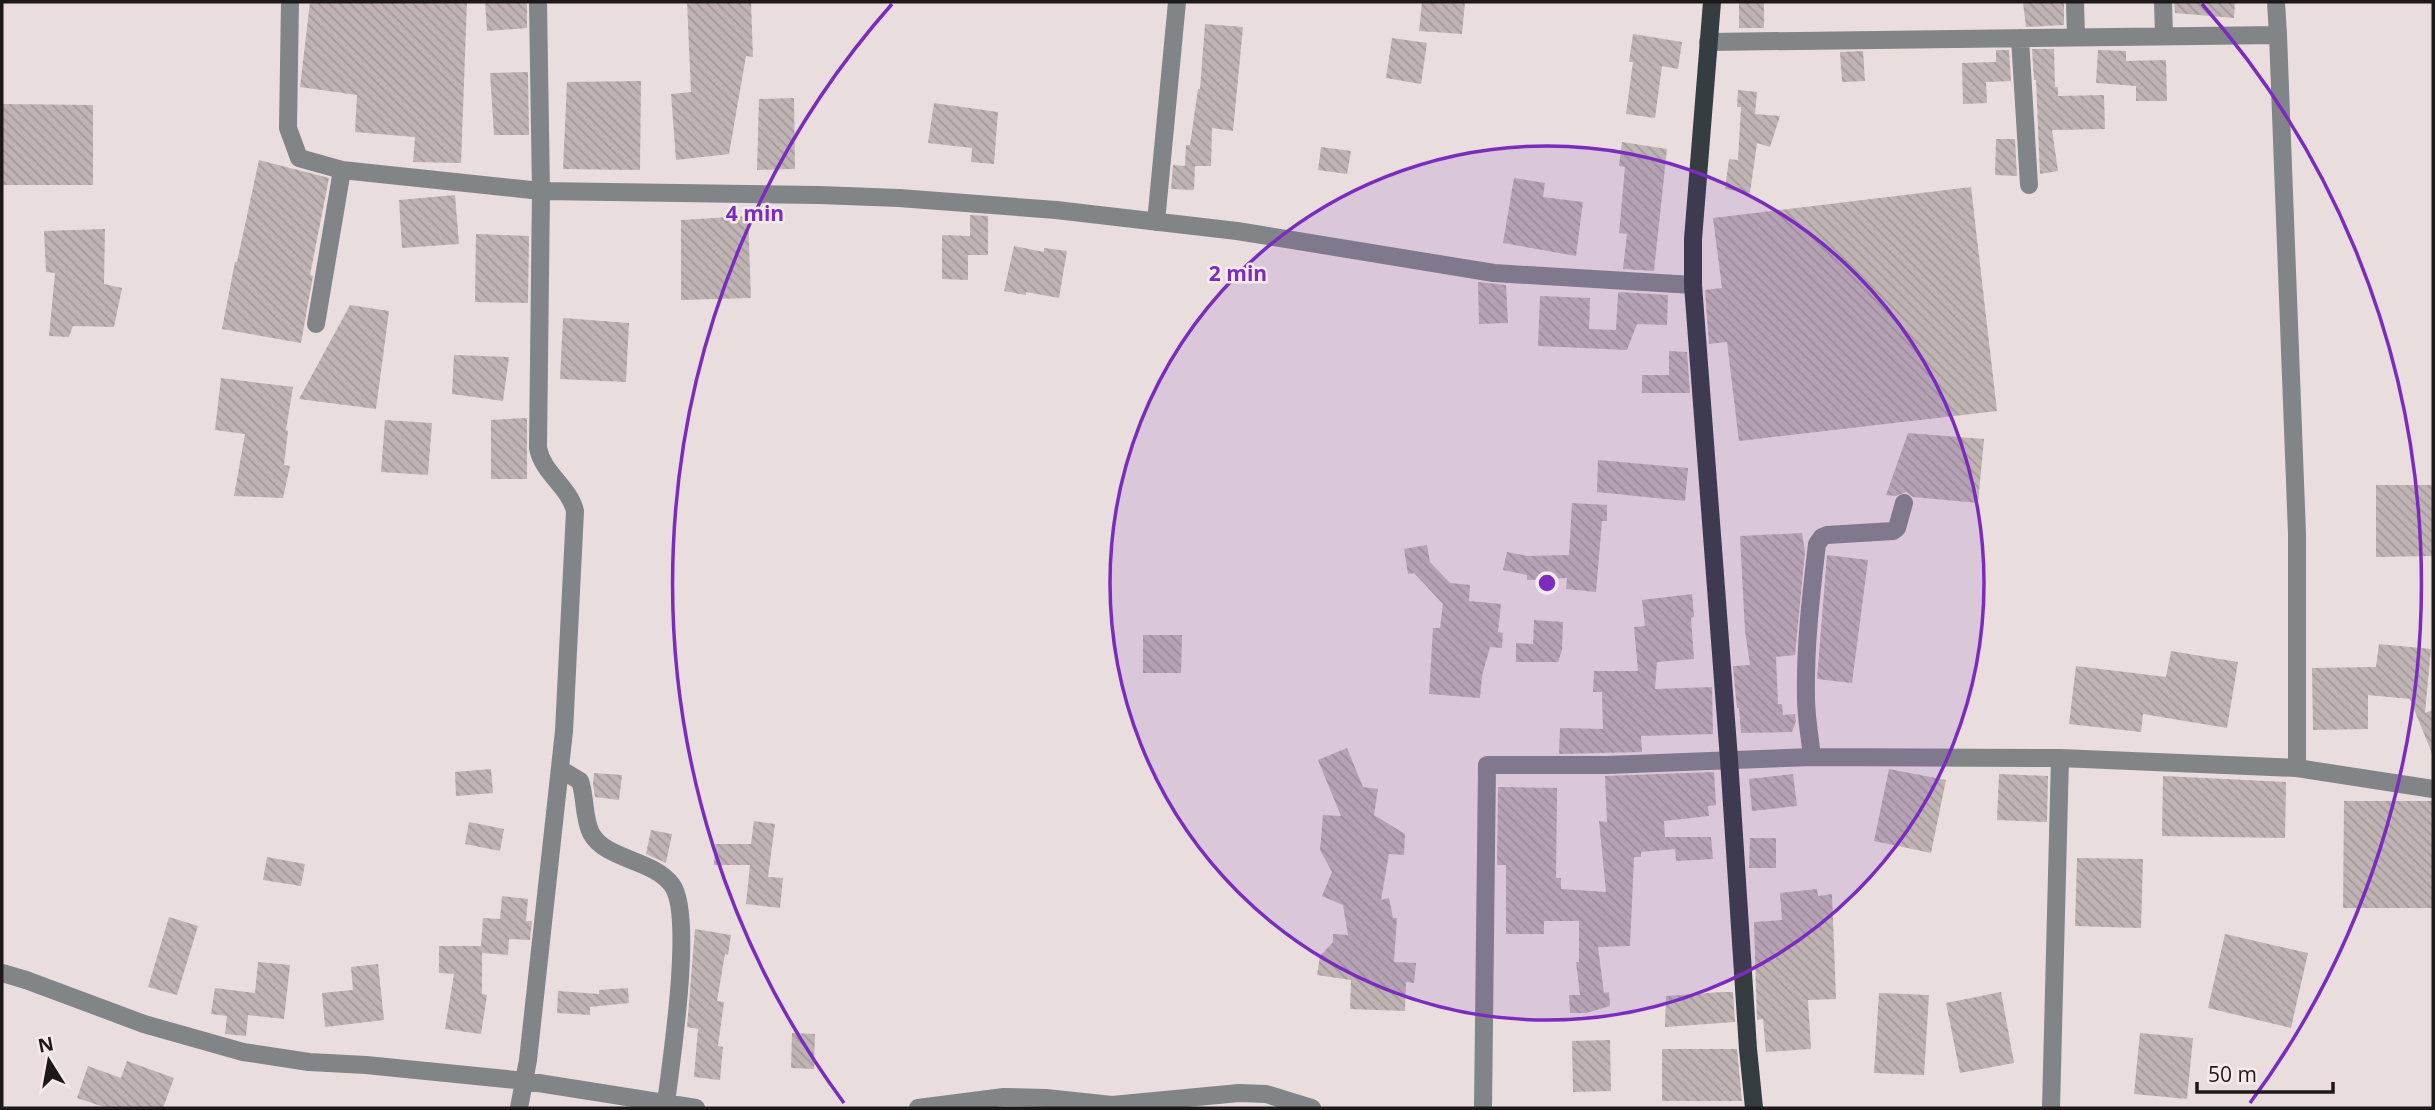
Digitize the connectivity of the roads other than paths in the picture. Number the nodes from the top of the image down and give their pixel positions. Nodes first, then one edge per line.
1 (290, 2) edge
2 (538, 2) edge
3 (1177, 2) edge
4 (1712, 2) edge
5 (2075, 2) edge
6 (2164, 2) edge
7 (2276, 2) edge
8 (2278, 35) junction
9 (2164, 36) junction
10 (2076, 37) junction
11 (2020, 38) junction
12 (1708, 42) junction
13 (342, 170) junction
14 (2029, 185) dead end
15 (541, 191) junction
16 (1156, 222) junction
17 (1693, 285) junction
18 (316, 324) dead end
19 (1904, 503) dead end
20 (1812, 757) junction
21 (2060, 758) junction
22 (1729, 759) junction
23 (2297, 768) junction
24 (559, 769) junction
25 (2433, 789) edge
26 (2, 973) edge
27 (526, 1081) junction
28 (666, 1103) junction
29 (519, 1108) edge
30 (696, 1108) edge
31 (918, 1108) edge
32 (1312, 1108) edge
33 (1483, 1108) edge
34 (1754, 1108) edge
35 (2051, 1108) edge

1 - 13 street
2 - 15 street
3 - 16 street
4 - 12 main road
5 - 10 street
6 - 9 street
7 - 8 street
8 - 9 street
8 - 23 street
9 - 10 street
10 - 11 street
11 - 12 street
11 - 14 street
12 - 17 main road
13 - 15 street
13 - 18 street
15 - 16 street
15 - 24 street
16 - 17 street
17 - 22 main road
19 - 20 street
20 - 21 street
20 - 22 street
21 - 23 street
21 - 35 street
22 - 33 street
22 - 34 main road
23 - 25 street
24 - 27 street
24 - 28 street
26 - 27 street
27 - 28 street
27 - 29 street
28 - 30 street
31 - 32 street

